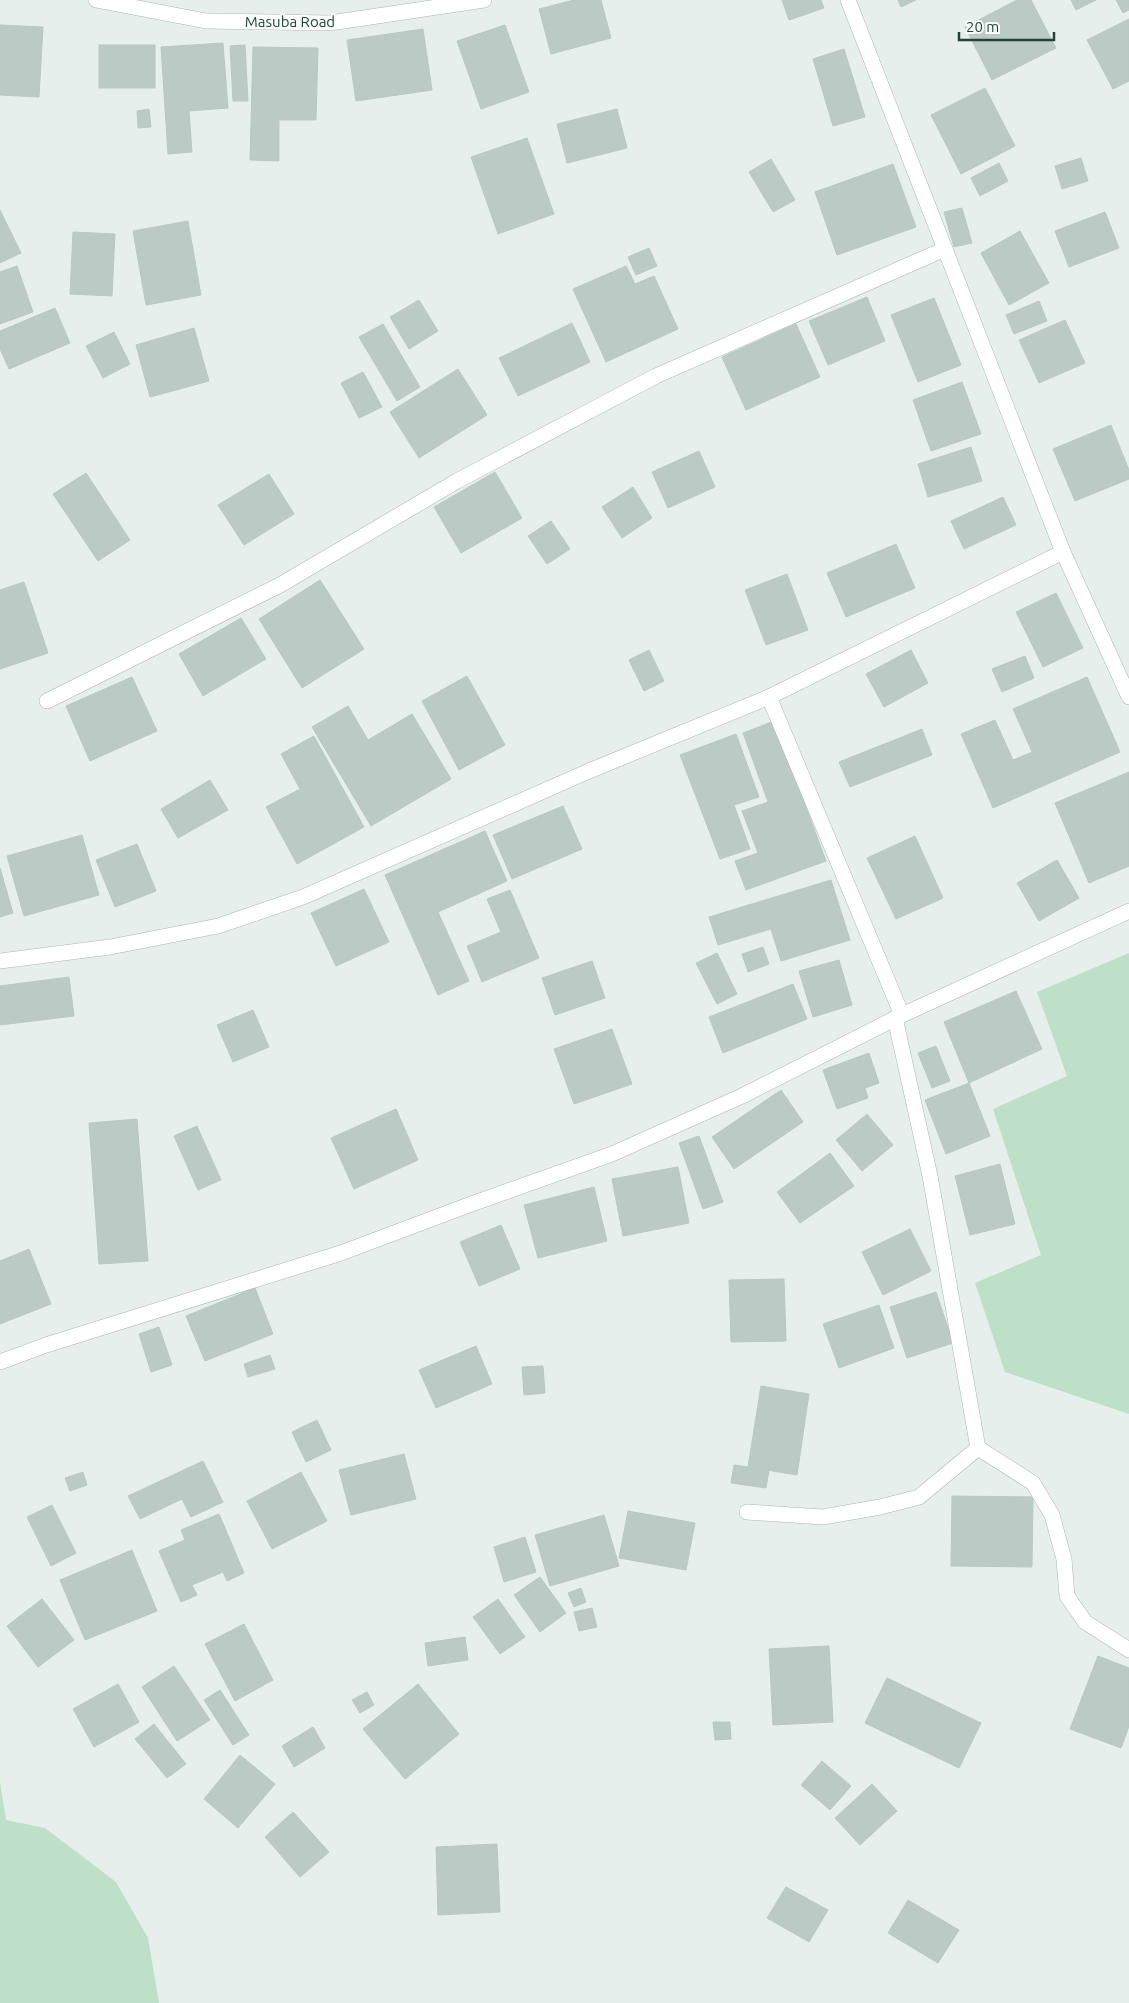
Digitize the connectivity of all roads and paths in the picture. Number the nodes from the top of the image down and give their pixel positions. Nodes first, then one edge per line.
1 (96, 0) edge
2 (484, 0) edge
3 (848, 0) edge
4 (394, 7) edge
5 (945, 249) junction
6 (1063, 552) junction
7 (769, 697) junction
8 (1129, 697) edge
9 (47, 701) dead end
10 (1129, 911) edge
11 (0, 961) edge
12 (898, 1016) junction
13 (0, 1362) edge
14 (978, 1448) junction
15 (747, 1512) dead end
16 (1129, 1650) edge

1 - 4 street, Masuba Road
2 - 4 street, Masuba Road
3 - 5 street
5 - 6 street
5 - 9 street
6 - 7 street
6 - 8 street
7 - 11 street
7 - 12 street
10 - 12 street
12 - 13 street
12 - 14 street
14 - 15 street
14 - 16 street

